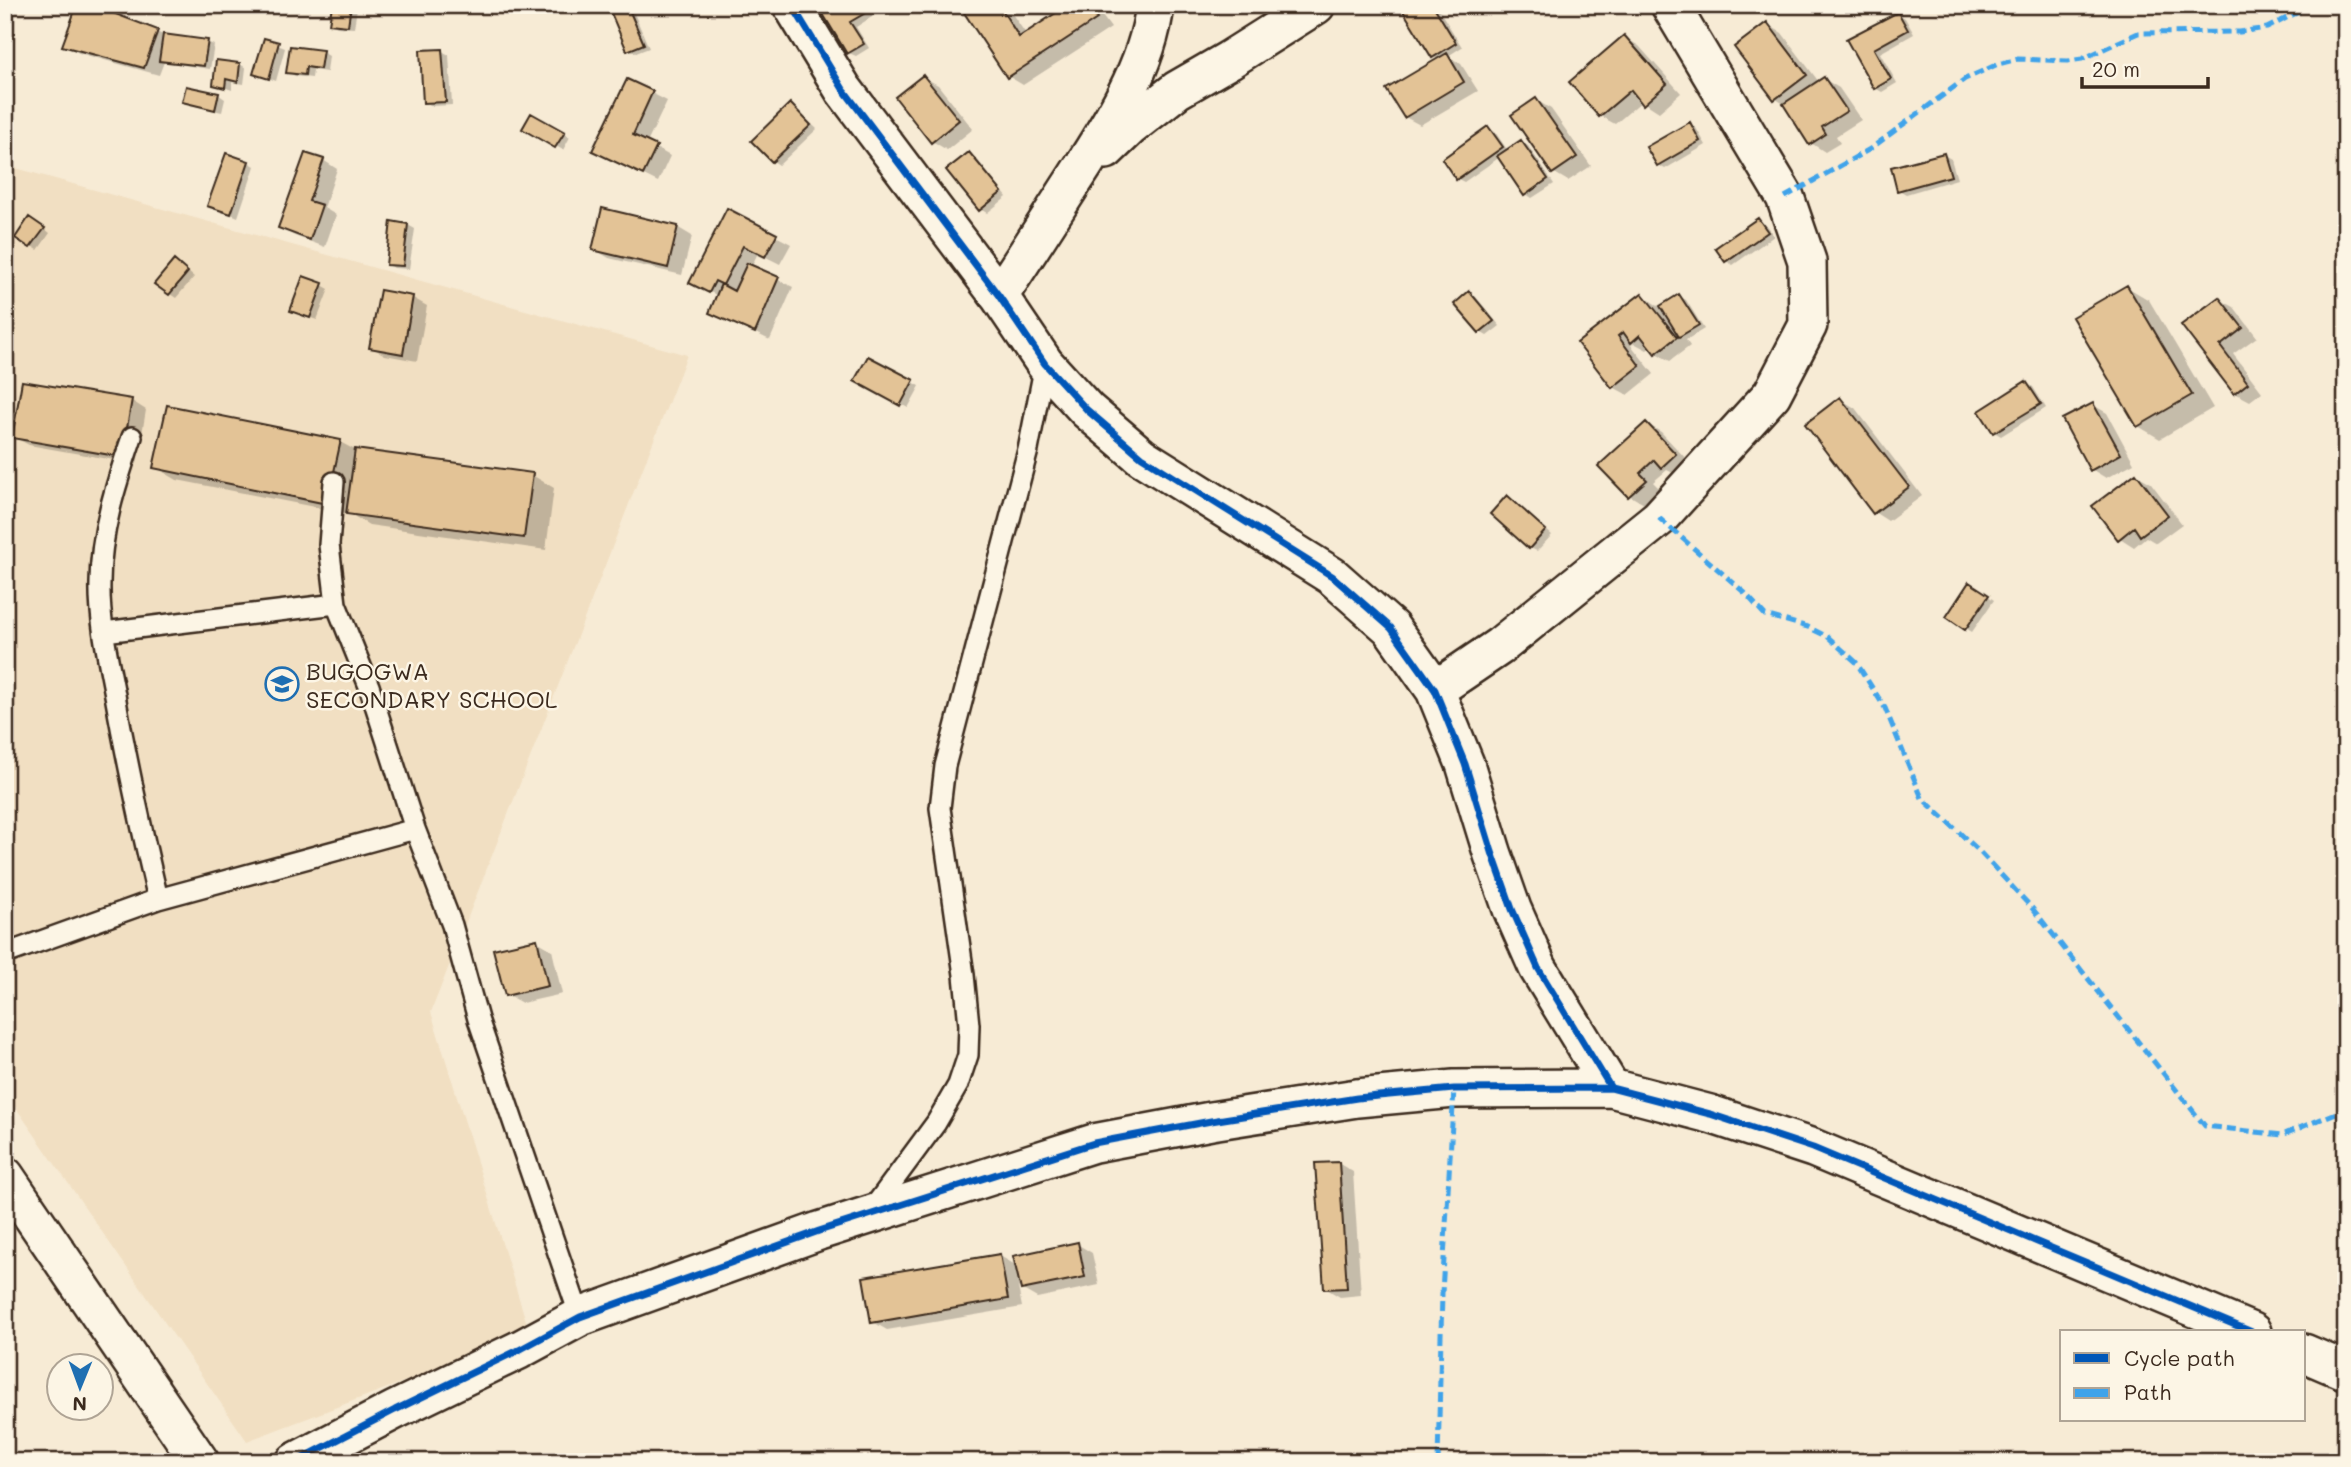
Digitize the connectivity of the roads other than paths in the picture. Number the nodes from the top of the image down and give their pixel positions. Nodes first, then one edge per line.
1 (792, 5) edge
2 (1155, 5) edge
3 (1316, 5) edge
4 (1670, 5) edge
5 (1074, 180) junction
6 (999, 296) junction
7 (1045, 364) junction
8 (132, 437) dead end
9 (334, 482) dead end
10 (336, 604) junction
11 (104, 632) junction
12 (1435, 690) junction
13 (415, 829) junction
14 (158, 899) junction
15 (5, 954) edge
16 (1611, 1088) junction
17 (5, 1177) edge
18 (869, 1215) junction
19 (580, 1317) junction
20 (2247, 1330) edge
21 (2306, 1354) edge
22 (2346, 1371) edge
23 (200, 1462) edge
24 (295, 1462) edge

1 - 6 street
2 - 5 street
3 - 5 street
4 - 12 street
5 - 6 street
6 - 7 street
7 - 12 street
7 - 18 lane
8 - 11 lane
9 - 10 lane
10 - 11 lane
10 - 13 lane
11 - 14 lane
12 - 16 street
13 - 14 lane
13 - 19 lane
14 - 15 lane
16 - 18 street
16 - 20 street
17 - 23 street
18 - 19 street
19 - 24 street
21 - 22 street

